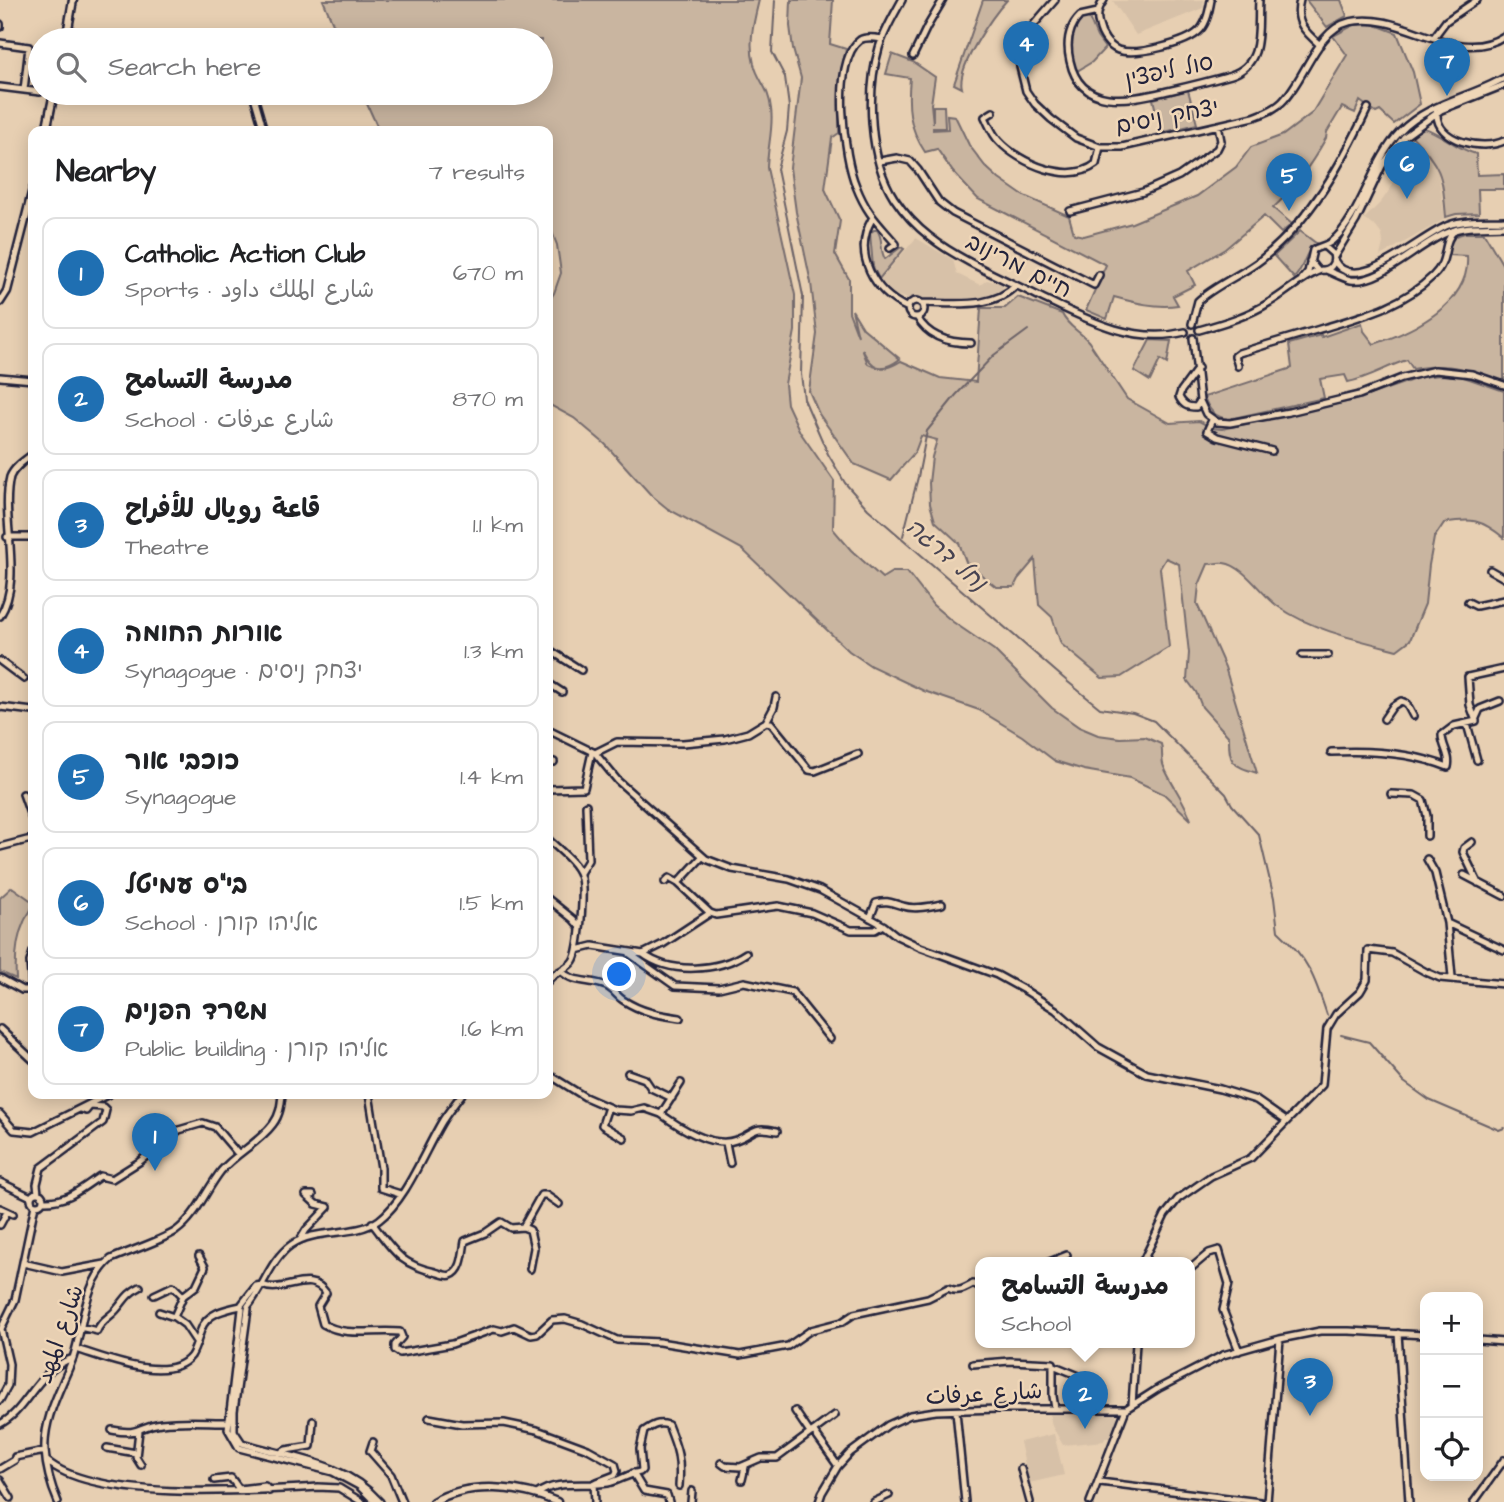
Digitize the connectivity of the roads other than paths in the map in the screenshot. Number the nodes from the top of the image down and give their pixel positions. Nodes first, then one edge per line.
1 (74, 0) edge
2 (902, 0) edge
3 (943, 0) edge
4 (1055, 0) edge
5 (1104, 0) edge
6 (1210, 0) edge
7 (1259, 0) edge
8 (1300, 0) edge
9 (1477, 0) edge
10 (1098, 12) junction
11 (68, 28) edge
12 (1504, 36) edge
13 (1434, 37) junction
14 (882, 39) junction
15 (0, 43) edge
16 (1320, 45) junction
17 (28, 47) edge
18 (28, 56) edge
19 (913, 56) dead end
20 (1504, 78) edge
21 (1504, 85) edge
22 (0, 87) edge
23 (24, 90) junction
24 (28, 90) edge
25 (51, 105) edge
26 (256, 105) edge
27 (1367, 108) dead end
28 (993, 112) dead end
29 (1437, 112) junction
30 (1218, 125) junction
31 (47, 126) edge
32 (263, 126) edge
33 (1504, 141) edge
34 (1100, 147) junction
35 (880, 160) junction
36 (28, 206) edge
37 (1070, 211) dead end
38 (872, 219) junction
39 (1504, 219) edge
40 (1504, 226) edge
41 (1455, 230) junction
42 (1433, 239) junction
43 (1320, 246) junction
44 (890, 248) dead end
45 (1446, 253) junction
46 (1310, 258) junction
47 (1334, 258) junction
48 (1323, 270) junction
49 (1099, 275) dead end
50 (1302, 279) junction
51 (1016, 285) junction
52 (4, 290) edge
53 (0, 302) edge
54 (922, 303) junction
55 (908, 308) junction
56 (917, 317) junction
57 (1192, 324) junction
58 (1199, 330) junction
59 (1185, 332) junction
60 (1193, 338) junction
61 (971, 343) dead end
62 (1238, 366) dead end
63 (1198, 368) junction
64 (0, 377) edge
65 (28, 380) edge
66 (1504, 385) edge
67 (1200, 401) junction
68 (1212, 419) junction
69 (1272, 451) dead end
70 (28, 459) edge
71 (7, 537) junction
72 (28, 537) edge
73 (1490, 570) dead end
74 (1504, 578) edge
75 (1504, 600) edge
76 (1468, 602) dead end
77 (0, 616) edge
78 (553, 652) edge
79 (1302, 655) dead end
80 (1328, 655) dead end
81 (0, 661) edge
82 (1504, 669) edge
83 (581, 670) dead end
84 (24, 679) dead end
85 (553, 686) edge
86 (562, 692) dead end
87 (776, 697) dead end
88 (1500, 701) dead end
89 (0, 707) edge
90 (28, 710) edge
91 (1413, 716) dead end
92 (1384, 719) dead end
93 (1476, 721) junction
94 (766, 722) junction
95 (1467, 724) junction
96 (553, 732) edge
97 (594, 752) junction
98 (1331, 752) dead end
99 (858, 754) dead end
100 (1477, 760) dead end
101 (553, 789) edge
102 (1391, 793) dead end
103 (23, 794) dead end
104 (586, 805) dead end
105 (28, 808) edge
106 (1427, 836) dead end
107 (28, 839) edge
108 (1472, 842) dead end
109 (553, 844) edge
110 (0, 847) edge
111 (702, 857) junction
112 (1427, 859) dead end
113 (580, 873) junction
114 (1464, 875) dead end
115 (665, 882) dead end
116 (678, 883) junction
117 (1479, 883) junction
118 (1504, 896) edge
119 (553, 903) edge
120 (942, 904) dead end
121 (710, 914) junction
122 (870, 918) junction
123 (1447, 923) junction
124 (883, 925) junction
125 (579, 926) junction
126 (577, 950) junction
127 (1504, 950) edge
128 (746, 953) dead end
129 (630, 954) junction
130 (643, 954) junction
131 (561, 971) junction
132 (553, 974) edge
133 (0, 978) edge
134 (1452, 978) junction
135 (1504, 984) edge
136 (28, 990) edge
137 (680, 1018) dead end
138 (0, 1029) edge
139 (830, 1039) dead end
140 (28, 1054) edge
141 (628, 1073) dead end
142 (553, 1077) edge
143 (681, 1083) dead end
144 (672, 1098) junction
145 (100, 1099) edge
146 (282, 1099) edge
147 (370, 1099) edge
148 (458, 1099) edge
149 (608, 1107) junction
150 (81, 1109) junction
151 (0, 1114) edge
152 (661, 1114) junction
153 (1286, 1121) junction
154 (776, 1130) dead end
155 (624, 1138) dead end
156 (726, 1143) junction
157 (238, 1154) junction
158 (730, 1163) dead end
159 (0, 1182) edge
160 (38, 1193) junction
161 (400, 1194) junction
162 (313, 1195) dead end
163 (31, 1197) junction
164 (43, 1200) junction
165 (559, 1204) dead end
166 (35, 1205) junction
167 (0, 1208) edge
168 (372, 1223) junction
169 (0, 1225) edge
170 (523, 1227) junction
171 (300, 1240) junction
172 (1067, 1255) dead end
173 (199, 1256) dead end
174 (1062, 1257) edge
175 (1145, 1257) edge
176 (23, 1263) junction
177 (105, 1264) junction
178 (1195, 1265) edge
179 (530, 1269) dead end
180 (262, 1285) junction
181 (975, 1285) edge
182 (140, 1287) dead end
183 (154, 1295) dead end
184 (183, 1296) junction
185 (244, 1307) junction
186 (159, 1312) dead end
187 (174, 1317) junction
188 (80, 1327) junction
189 (1, 1329) edge
190 (1398, 1333) junction
191 (1420, 1335) edge
192 (1280, 1339) junction
193 (1483, 1340) edge
194 (1504, 1342) edge
195 (197, 1343) junction
196 (1135, 1348) edge
197 (76, 1349) junction
198 (1239, 1350) junction
199 (73, 1358) junction
200 (973, 1364) dead end
201 (1055, 1366) junction
202 (1088, 1380) dead end
203 (0, 1400) edge
204 (1129, 1407) junction
205 (1055, 1408) junction
206 (229, 1411) junction
207 (795, 1411) dead end
208 (956, 1411) junction
209 (835, 1415) dead end
210 (429, 1418) dead end
211 (313, 1421) dead end
212 (212, 1422) junction
213 (0, 1424) edge
214 (230, 1424) junction
215 (112, 1430) dead end
216 (139, 1431) junction
217 (812, 1432) junction
218 (373, 1442) dead end
219 (107, 1448) dead end
220 (45, 1451) junction
221 (136, 1453) junction
222 (278, 1455) junction
223 (1504, 1460) edge
224 (47, 1461) junction
225 (721, 1463) dead end
226 (141, 1465) dead end
227 (745, 1466) junction
228 (838, 1466) junction
229 (0, 1469) edge
230 (1021, 1469) dead end
231 (1496, 1471) junction
232 (1504, 1471) edge
233 (633, 1473) junction
234 (0, 1480) edge
235 (214, 1480) dead end
236 (742, 1480) dead end
237 (1100, 1482) junction
238 (594, 1483) junction
239 (679, 1486) dead end
240 (269, 1491) junction
241 (692, 1491) dead end
242 (537, 1494) junction
243 (889, 1495) dead end
244 (11, 1498) dead end
245 (1235, 1501) edge
246 (58, 1502) edge
247 (362, 1502) edge
248 (377, 1502) edge
249 (402, 1502) edge
250 (433, 1502) edge
251 (557, 1502) edge
252 (595, 1502) edge
253 (668, 1502) edge
254 (691, 1502) edge
255 (819, 1502) edge
256 (874, 1502) edge
257 (965, 1502) edge
258 (1030, 1502) edge
259 (1090, 1502) edge
260 (1260, 1502) edge
261 (1267, 1502) edge
262 (1409, 1502) edge
263 (1474, 1502) edge

1 - 11 main road
2 - 14 street, חיים מרינוב
3 - 19 street
4 - 34 street, יצחק ניסים
5 - 10 street
6 - 10 street
7 - 10 street, סול ליפצין
8 - 16 street
9 - 13 street
12 - 13 street, יצחק ניסים
13 - 16 street, יצחק ניסים
14 - 35 street, חיים מרינוב
14 - 38 street
15 - 17 street
16 - 30 street, יצחק ניסים
18 - 23 street
20 - 43 street
21 - 29 street
22 - 23 street
23 - 24 street
25 - 31 main road
26 - 32 street
27 - 57 street
28 - 34 street
29 - 33 street
29 - 47 street
30 - 34 street, יצחק ניסים
30 - 37 street
35 - 49 street
35 - 51 street, חיים מרינוב
36 - 52 main road
38 - 44 street
38 - 55 street
39 - 47 street
40 - 41 street
41 - 42 street
41 - 45 street
42 - 45 street
42 - 48 street
43 - 46 street
43 - 47 street
45 - 62 street
46 - 48 street
46 - 50 street
47 - 48 street
48 - 50 street
50 - 58 street
51 - 54 street
51 - 59 street, חיים מרינוב
52 - 53 main road
54 - 55 street
54 - 56 street
55 - 56 street
56 - 61 street
57 - 58 street
57 - 59 street
58 - 60 street
59 - 60 street
60 - 63 street
63 - 67 street
63 - 67 street
64 - 65 street
66 - 68 street
67 - 68 street
68 - 69 street
70 - 71 street
71 - 72 street
71 - 77 street
73 - 74 street
75 - 76 street
78 - 83 street
79 - 80 street
81 - 84 street
82 - 93 street
85 - 86 street
87 - 94 street
88 - 93 street
89 - 90 street
91 - 92 street
93 - 95 street
94 - 97 street
94 - 99 street
95 - 98 street
95 - 100 street
96 - 97 street
97 - 101 street
97 - 111 street
102 - 106 street
103 - 105 street
104 - 113 street
107 - 110 street
108 - 117 street
109 - 113 street
111 - 116 street
111 - 122 street
112 - 123 street
113 - 125 street
114 - 117 street
115 - 116 street
116 - 121 street
117 - 118 street
119 - 125 street
120 - 122 street
121 - 124 street
121 - 130 street
122 - 124 street
123 - 127 street
123 - 134 street
124 - 153 street
125 - 126 street
126 - 129 street
126 - 131 street
128 - 130 street
129 - 130 street
129 - 139 street
131 - 132 street
131 - 137 street
133 - 136 street
134 - 135 street
134 - 153 street
138 - 140 street
141 - 144 street
142 - 149 street
143 - 144 street
144 - 152 street
145 - 150 street
146 - 157 street, شارع المهد
147 - 161 street
148 - 161 street
149 - 152 street
149 - 155 street
150 - 151 street
150 - 160 street
152 - 156 street
153 - 175 street
154 - 156 street
156 - 158 street
157 - 164 street
157 - 177 street, شارع المهد
159 - 163 street
160 - 163 street
160 - 164 street
161 - 168 street
162 - 171 street
163 - 166 street
164 - 166 street
165 - 170 street
166 - 176 street
167 - 169 street
168 - 170 street
168 - 171 street
170 - 179 street
171 - 180 street
172 - 174 street
173 - 184 street
176 - 177 street
176 - 189 street
177 - 188 street, شارع المهد
178 - 198 street
180 - 181 street
180 - 185 street
182 - 188 street
183 - 184 street
184 - 187 street
185 - 195 street
185 - 206 street
185 - 214 street
186 - 187 street
187 - 195 street
188 - 197 street, شارع المهد
189 - 203 street
190 - 191 street
190 - 192 street
190 - 262 street
192 - 198 street
192 - 261 street
193 - 194 street
195 - 197 street
196 - 204 street
197 - 199 street, شارع المهد
198 - 204 street
199 - 213 street
199 - 220 street, شارع المهد
200 - 201 street
201 - 202 street
201 - 205 street
204 - 205 street, شارع عرفات
204 - 237 street
205 - 208 street, شارع عرفات
206 - 212 street
206 - 214 street
207 - 217 street
208 - 228 street, شارع عرفات
208 - 257 street
209 - 217 street
210 - 238 street
211 - 222 street
212 - 214 street
212 - 216 street
214 - 222 street
215 - 216 street
216 - 221 street
217 - 227 street
217 - 228 street
218 - 249 street
219 - 221 street
220 - 224 street, شارع المهد
220 - 229 street
221 - 226 street
222 - 248 street
223 - 231 street
224 - 240 street
224 - 246 street, شارع المهد
225 - 227 street
227 - 236 street
228 - 255 street, شارع عرفات
230 - 258 street
231 - 232 street
231 - 263 street
233 - 238 street
233 - 239 street
233 - 253 street
234 - 244 street
235 - 240 street
237 - 245 street
237 - 259 street
238 - 242 street
238 - 252 street
240 - 247 street
241 - 254 street
242 - 250 main road
242 - 251 main road
243 - 256 street
245 - 260 street

